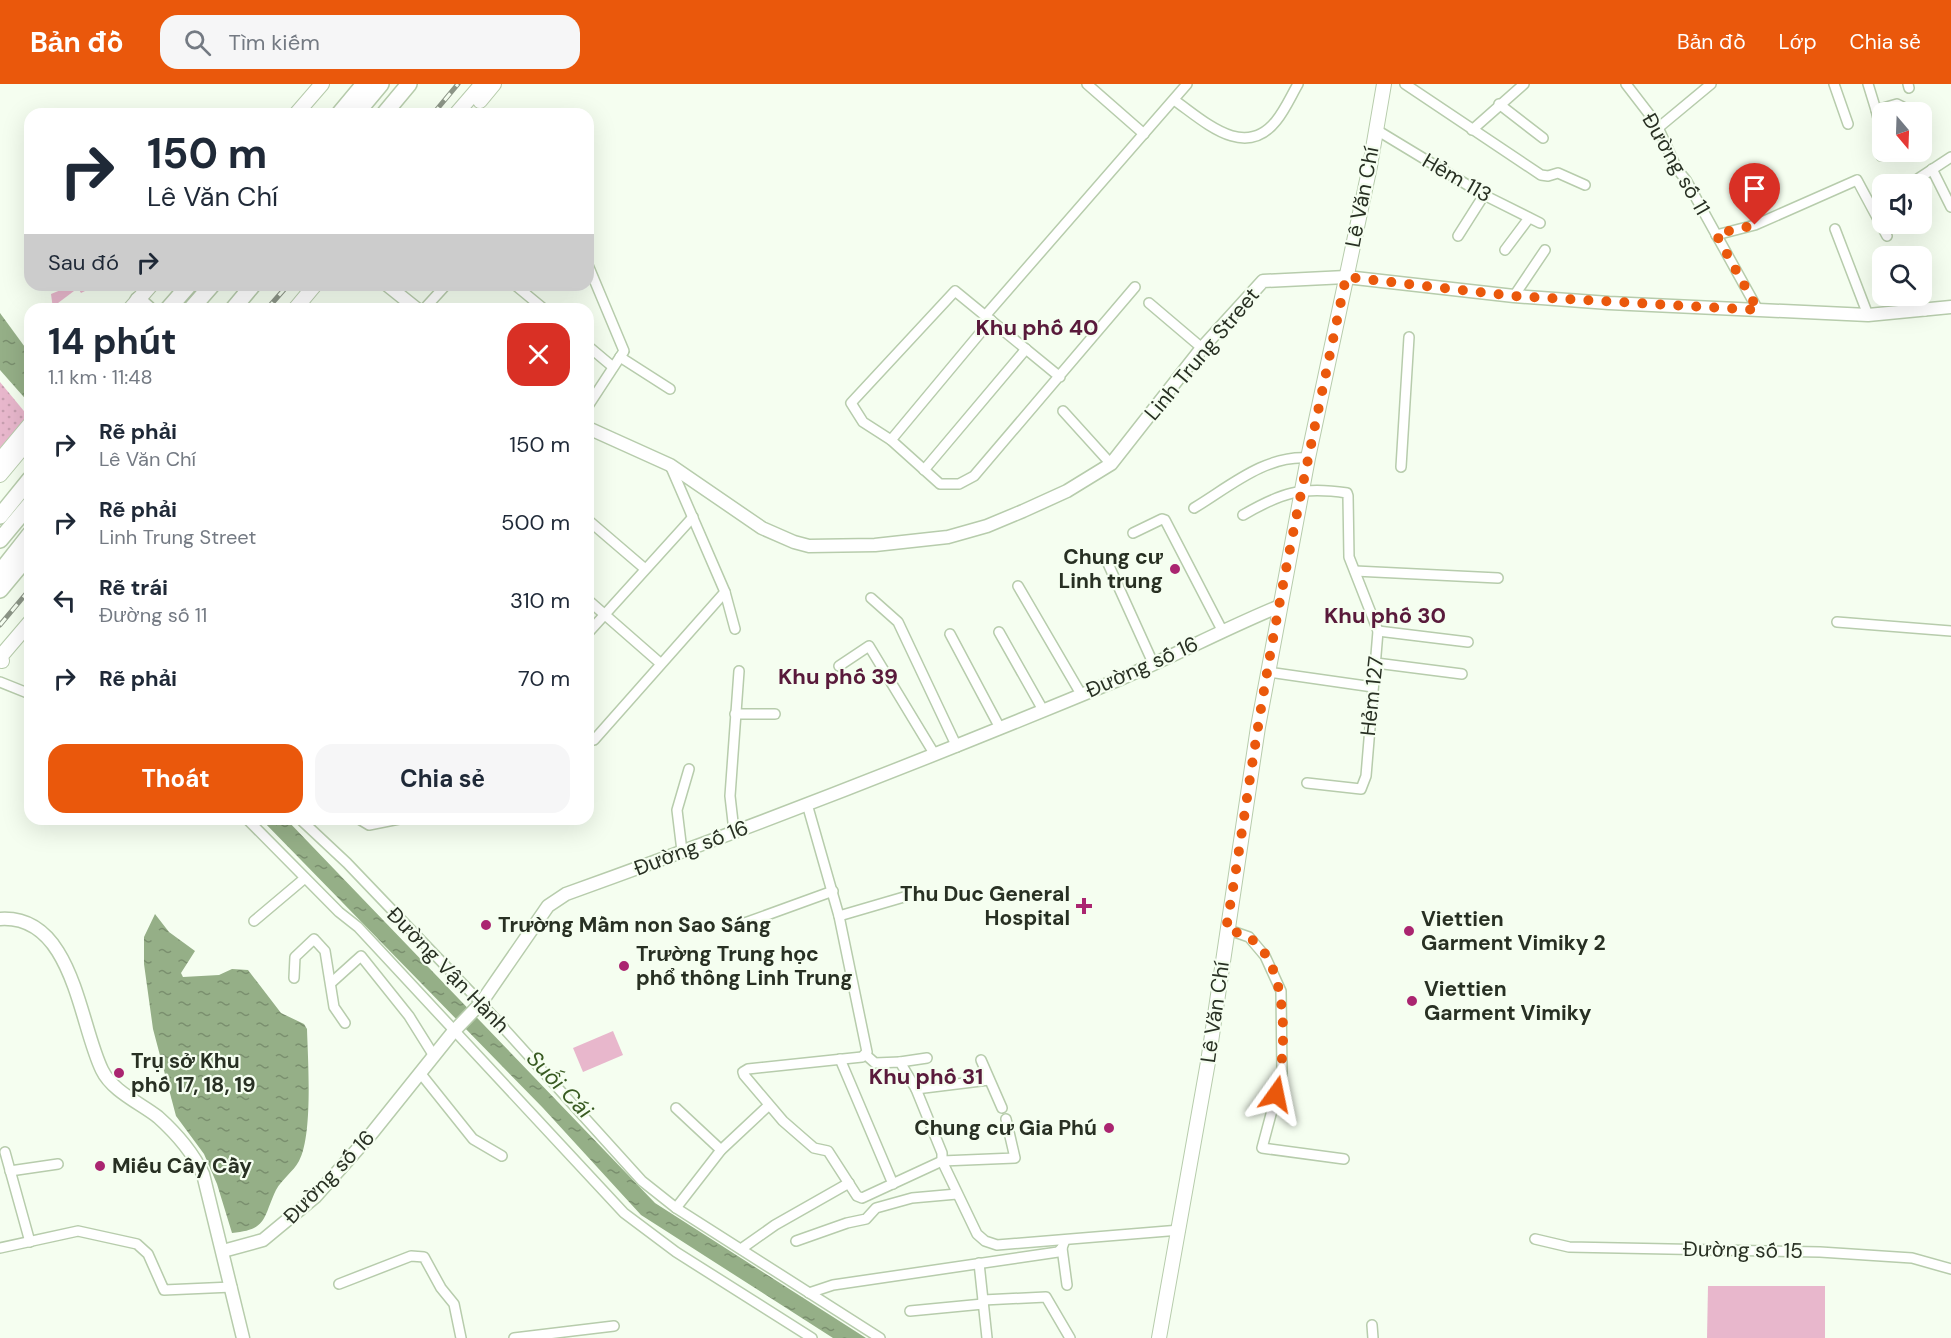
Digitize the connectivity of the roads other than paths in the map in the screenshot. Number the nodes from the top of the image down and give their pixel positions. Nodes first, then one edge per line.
1 (322, 84) edge
2 (332, 84) edge
3 (364, 84) edge
4 (381, 84) edge
5 (409, 84) edge
6 (422, 84) edge
7 (482, 84) edge
8 (494, 84) edge
9 (1087, 84) edge
10 (1187, 84) edge
11 (1298, 84) edge
12 (1384, 84) edge
13 (1405, 84) edge
14 (1524, 84) edge
15 (1626, 84) edge
16 (1711, 84) edge
17 (1834, 84) edge
18 (1868, 84) edge
19 (1174, 100) junction
20 (1874, 102) edge
21 (1499, 104) junction
22 (301, 108) edge
23 (311, 108) edge
24 (344, 108) edge
25 (361, 108) edge
26 (389, 108) edge
27 (402, 108) edge
28 (461, 108) edge
29 (473, 108) edge
30 (1848, 124) dead end
31 (1658, 128) junction
32 (1375, 129) junction
33 (1472, 130) junction
34 (1144, 134) junction
35 (1543, 138) dead end
36 (1951, 157) edge
37 (1932, 169) junction
38 (1925, 174) edge
39 (1584, 185) dead end
40 (1484, 195) junction
41 (1951, 207) edge
42 (1529, 218) junction
43 (1540, 223) dead end
44 (1835, 229) dead end
45 (1716, 234) junction
46 (1458, 236) dead end
47 (1887, 236) dead end
48 (1505, 250) dead end
49 (1545, 250) dead end
50 (1346, 277) junction
51 (594, 280) edge
52 (1135, 287) dead end
53 (156, 291) edge
54 (184, 291) edge
55 (207, 291) edge
56 (247, 291) edge
57 (310, 291) edge
58 (394, 291) edge
59 (440, 291) edge
60 (522, 291) edge
61 (1514, 296) junction
62 (145, 303) edge
63 (173, 303) edge
64 (196, 303) edge
65 (234, 303) edge
66 (300, 303) edge
67 (410, 303) edge
68 (430, 303) edge
69 (537, 303) edge
70 (1149, 303) dead end
71 (1923, 306) edge
72 (1951, 307) edge
73 (1758, 310) junction
74 (1925, 311) junction
75 (1868, 315) junction
76 (988, 318) junction
77 (1409, 337) dead end
78 (1202, 348) junction
79 (1026, 349) junction
80 (594, 351) edge
81 (620, 357) junction
82 (613, 368) junction
83 (1060, 377) junction
84 (670, 389) dead end
85 (594, 397) edge
86 (1063, 411) dead end
87 (594, 431) edge
88 (24, 433) edge
89 (891, 440) junction
90 (24, 445) edge
91 (1308, 458) junction
92 (1111, 464) junction
93 (670, 465) junction
94 (1401, 467) dead end
95 (1, 469) edge
96 (924, 470) junction
97 (24, 486) edge
98 (1302, 491) junction
99 (1194, 508) dead end
100 (24, 511) edge
101 (1242, 515) dead end
102 (0, 516) edge
103 (693, 517) junction
104 (594, 525) edge
105 (1133, 533) dead end
106 (0, 540) edge
107 (24, 542) edge
108 (1105, 557) dead end
109 (24, 561) edge
110 (644, 568) junction
111 (1355, 571) junction
112 (0, 572) edge
113 (1498, 578) dead end
114 (1018, 586) dead end
115 (0, 590) edge
116 (725, 592) junction
117 (871, 598) dead end
118 (594, 605) edge
119 (1280, 606) junction
120 (604, 614) junction
121 (1837, 622) dead end
122 (594, 626) edge
123 (24, 629) edge
124 (735, 629) dead end
125 (1222, 630) junction
126 (1378, 631) junction
127 (1951, 631) edge
128 (999, 632) dead end
129 (950, 634) dead end
130 (24, 639) edge
131 (1468, 642) dead end
132 (1, 662) edge
133 (660, 663) junction
134 (1153, 663) junction
135 (1376, 663) junction
136 (839, 666) dead end
137 (739, 671) dead end
138 (1268, 672) junction
139 (1462, 674) dead end
140 (0, 682) edge
141 (1373, 687) junction
142 (24, 692) edge
143 (1081, 694) junction
144 (1043, 710) junction
145 (735, 714) junction
146 (775, 714) dead end
147 (1000, 729) junction
148 (594, 740) dead end
149 (957, 747) junction
150 (935, 755) junction
151 (689, 770) dead end
152 (1307, 783) dead end
153 (807, 804) junction
154 (253, 825) edge
155 (306, 825) edge
156 (734, 831) junction
157 (682, 851) junction
158 (305, 878) junction
159 (833, 891) junction
160 (904, 897) dead end
161 (839, 916) junction
162 (0, 919) edge
163 (254, 921) dead end
164 (742, 924) dead end
165 (1226, 929) junction
166 (294, 978) dead end
167 (331, 983) junction
168 (478, 1006) junction
169 (345, 1023) dead end
170 (456, 1029) junction
171 (866, 1055) junction
172 (434, 1056) junction
173 (927, 1058) dead end
174 (840, 1059) junction
175 (981, 1060) dead end
176 (900, 1062) junction
177 (421, 1074) junction
178 (989, 1080) junction
179 (916, 1089) junction
180 (768, 1106) junction
181 (676, 1108) dead end
182 (1002, 1108) dead end
183 (1006, 1119) dead end
184 (721, 1150) junction
185 (5, 1152) dead end
186 (502, 1156) dead end
187 (1344, 1159) dead end
188 (942, 1161) junction
189 (58, 1164) dead end
190 (10, 1171) junction
191 (849, 1183) junction
192 (892, 1184) junction
193 (957, 1194) junction
194 (676, 1208) junction
195 (1180, 1230) junction
196 (1535, 1239) dead end
197 (796, 1241) dead end
198 (30, 1242) junction
199 (1064, 1244) junction
200 (0, 1248) edge
201 (741, 1249) junction
202 (223, 1251) junction
203 (979, 1263) junction
204 (1951, 1269) edge
205 (339, 1284) dead end
206 (1066, 1285) dead end
207 (232, 1287) junction
208 (809, 1293) junction
209 (983, 1302) junction
210 (910, 1311) dead end
211 (1372, 1325) dead end
212 (614, 1326) dead end
213 (243, 1338) edge
214 (461, 1338) edge
215 (514, 1338) edge
216 (812, 1338) edge
217 (880, 1338) edge
218 (987, 1338) edge
219 (1070, 1338) edge
220 (1159, 1338) edge
221 (1373, 1338) edge

1 - 22 main road
2 - 23 main road
3 - 24 highway
4 - 25 highway
5 - 26 highway
6 - 27 highway
7 - 28 main road
8 - 29 main road
9 - 34 street
10 - 19 street
11 - 19 street
12 - 32 main road, Lê Văn Chí
13 - 33 street
14 - 21 street
15 - 31 street, Đường số 11
16 - 31 street
17 - 30 street
18 - 20 street
19 - 34 street
21 - 33 street
21 - 35 street
31 - 45 street, Đường số 11
32 - 40 street, Hẻm 113
32 - 50 main road, Lê Văn Chí
33 - 39 street
34 - 76 street
36 - 37 street
37 - 38 street
37 - 41 street
40 - 42 street, Hẻm 113
40 - 46 street
42 - 43 street, Hẻm 113
42 - 48 street
44 - 75 street
45 - 47 street
45 - 73 street, Đường số 11
49 - 61 street
50 - 61 street, Linh Trung Street
50 - 78 street, Linh Trung Street
50 - 91 main road, Lê Văn Chí
51 - 81 street
52 - 83 street
53 - 62 main road
54 - 63 highway
55 - 64 highway
56 - 65 highway
57 - 66 main road
58 - 67 street
59 - 68 street
60 - 69 street
61 - 73 street, Linh Trung Street
70 - 78 street
71 - 74 street
72 - 74 street, Linh Trung Street
73 - 75 street, Linh Trung Street
74 - 75 street, Linh Trung Street
76 - 79 street
76 - 89 street
76 - 89 street
77 - 94 street
78 - 92 street, Linh Trung Street
79 - 83 street
79 - 96 street
80 - 82 street
81 - 82 street
81 - 84 street
82 - 85 street
83 - 96 street
86 - 92 street
87 - 93 street, Linh Trung Street
88 - 95 main road
89 - 96 street
90 - 95 main road
91 - 98 main road, Lê Văn Chí
91 - 99 street
92 - 93 street, Linh Trung Street
93 - 103 street
97 - 102 highway
98 - 101 street
98 - 111 street, Hẻm 127
98 - 119 main road, Lê Văn Chí
100 - 106 highway
103 - 110 street
103 - 116 street
104 - 110 street
105 - 125 street
107 - 112 highway
108 - 134 street
109 - 115 highway
110 - 120 street
111 - 113 street
111 - 126 street, Hẻm 127
114 - 143 street
116 - 124 street
116 - 133 street
117 - 149 street
118 - 120 street
119 - 125 street, Đường số 16
119 - 138 main road, Lê Văn Chí
120 - 122 street
120 - 133 street
121 - 127 street
123 - 132 main road
125 - 134 street, Đường số 16
126 - 131 street
126 - 135 street, Hẻm 127
128 - 144 street
129 - 147 street
130 - 132 main road
133 - 148 street
134 - 143 street, Đường số 16
135 - 139 street
135 - 141 street, Hẻm 127
136 - 150 street
137 - 145 street
138 - 141 street
138 - 165 main road, Lê Văn Chí
140 - 142 street
141 - 152 street, Hẻm 127
143 - 144 street, Đường số 16
144 - 147 street, Đường số 16
145 - 146 street
145 - 156 street
147 - 149 street, Đường số 16
149 - 150 street, Đường số 16
150 - 153 street, Đường số 16
151 - 157 street
153 - 156 street, Đường số 16
153 - 159 street
154 - 158 street, Đường Vận Hành
155 - 168 street, Đường Vận Hành
156 - 157 street, Đường số 16
157 - 168 street, Đường số 16
158 - 163 street
158 - 170 street, Đường Vận Hành
159 - 161 street
159 - 164 street
160 - 161 street
161 - 171 street
162 - 202 street
165 - 187 street
165 - 195 main road, Lê Văn Chí
166 - 167 street
167 - 169 street
167 - 172 street
168 - 170 street, Đường số 16
168 - 194 street, Đường Vận Hành
170 - 172 street, Đường số 16
170 - 216 street, Đường Vận Hành
171 - 174 street
171 - 176 street
172 - 177 street, Đường số 16
173 - 176 street
174 - 180 street
174 - 192 street
175 - 178 street
176 - 179 street
177 - 186 street
177 - 202 street, Đường số 16
178 - 179 street
178 - 182 street
179 - 188 street
180 - 184 street
180 - 191 street
181 - 184 street
183 - 188 street
184 - 194 street
185 - 190 street
188 - 192 street
188 - 193 street
189 - 190 street
190 - 198 street
191 - 192 street
191 - 201 street
193 - 197 street
193 - 199 street
194 - 201 street, Đường Vận Hành
195 - 199 street
195 - 220 main road, Lê Văn Chí
196 - 204 street, Đường số 15
198 - 200 street
198 - 207 street
199 - 203 street
199 - 206 street
201 - 208 street, Đường Vận Hành
202 - 207 street
203 - 208 street
203 - 209 street
205 - 214 street
207 - 213 street
208 - 217 street, Đường Vận Hành
209 - 210 street
209 - 218 street
209 - 219 street
211 - 221 street
212 - 215 street

